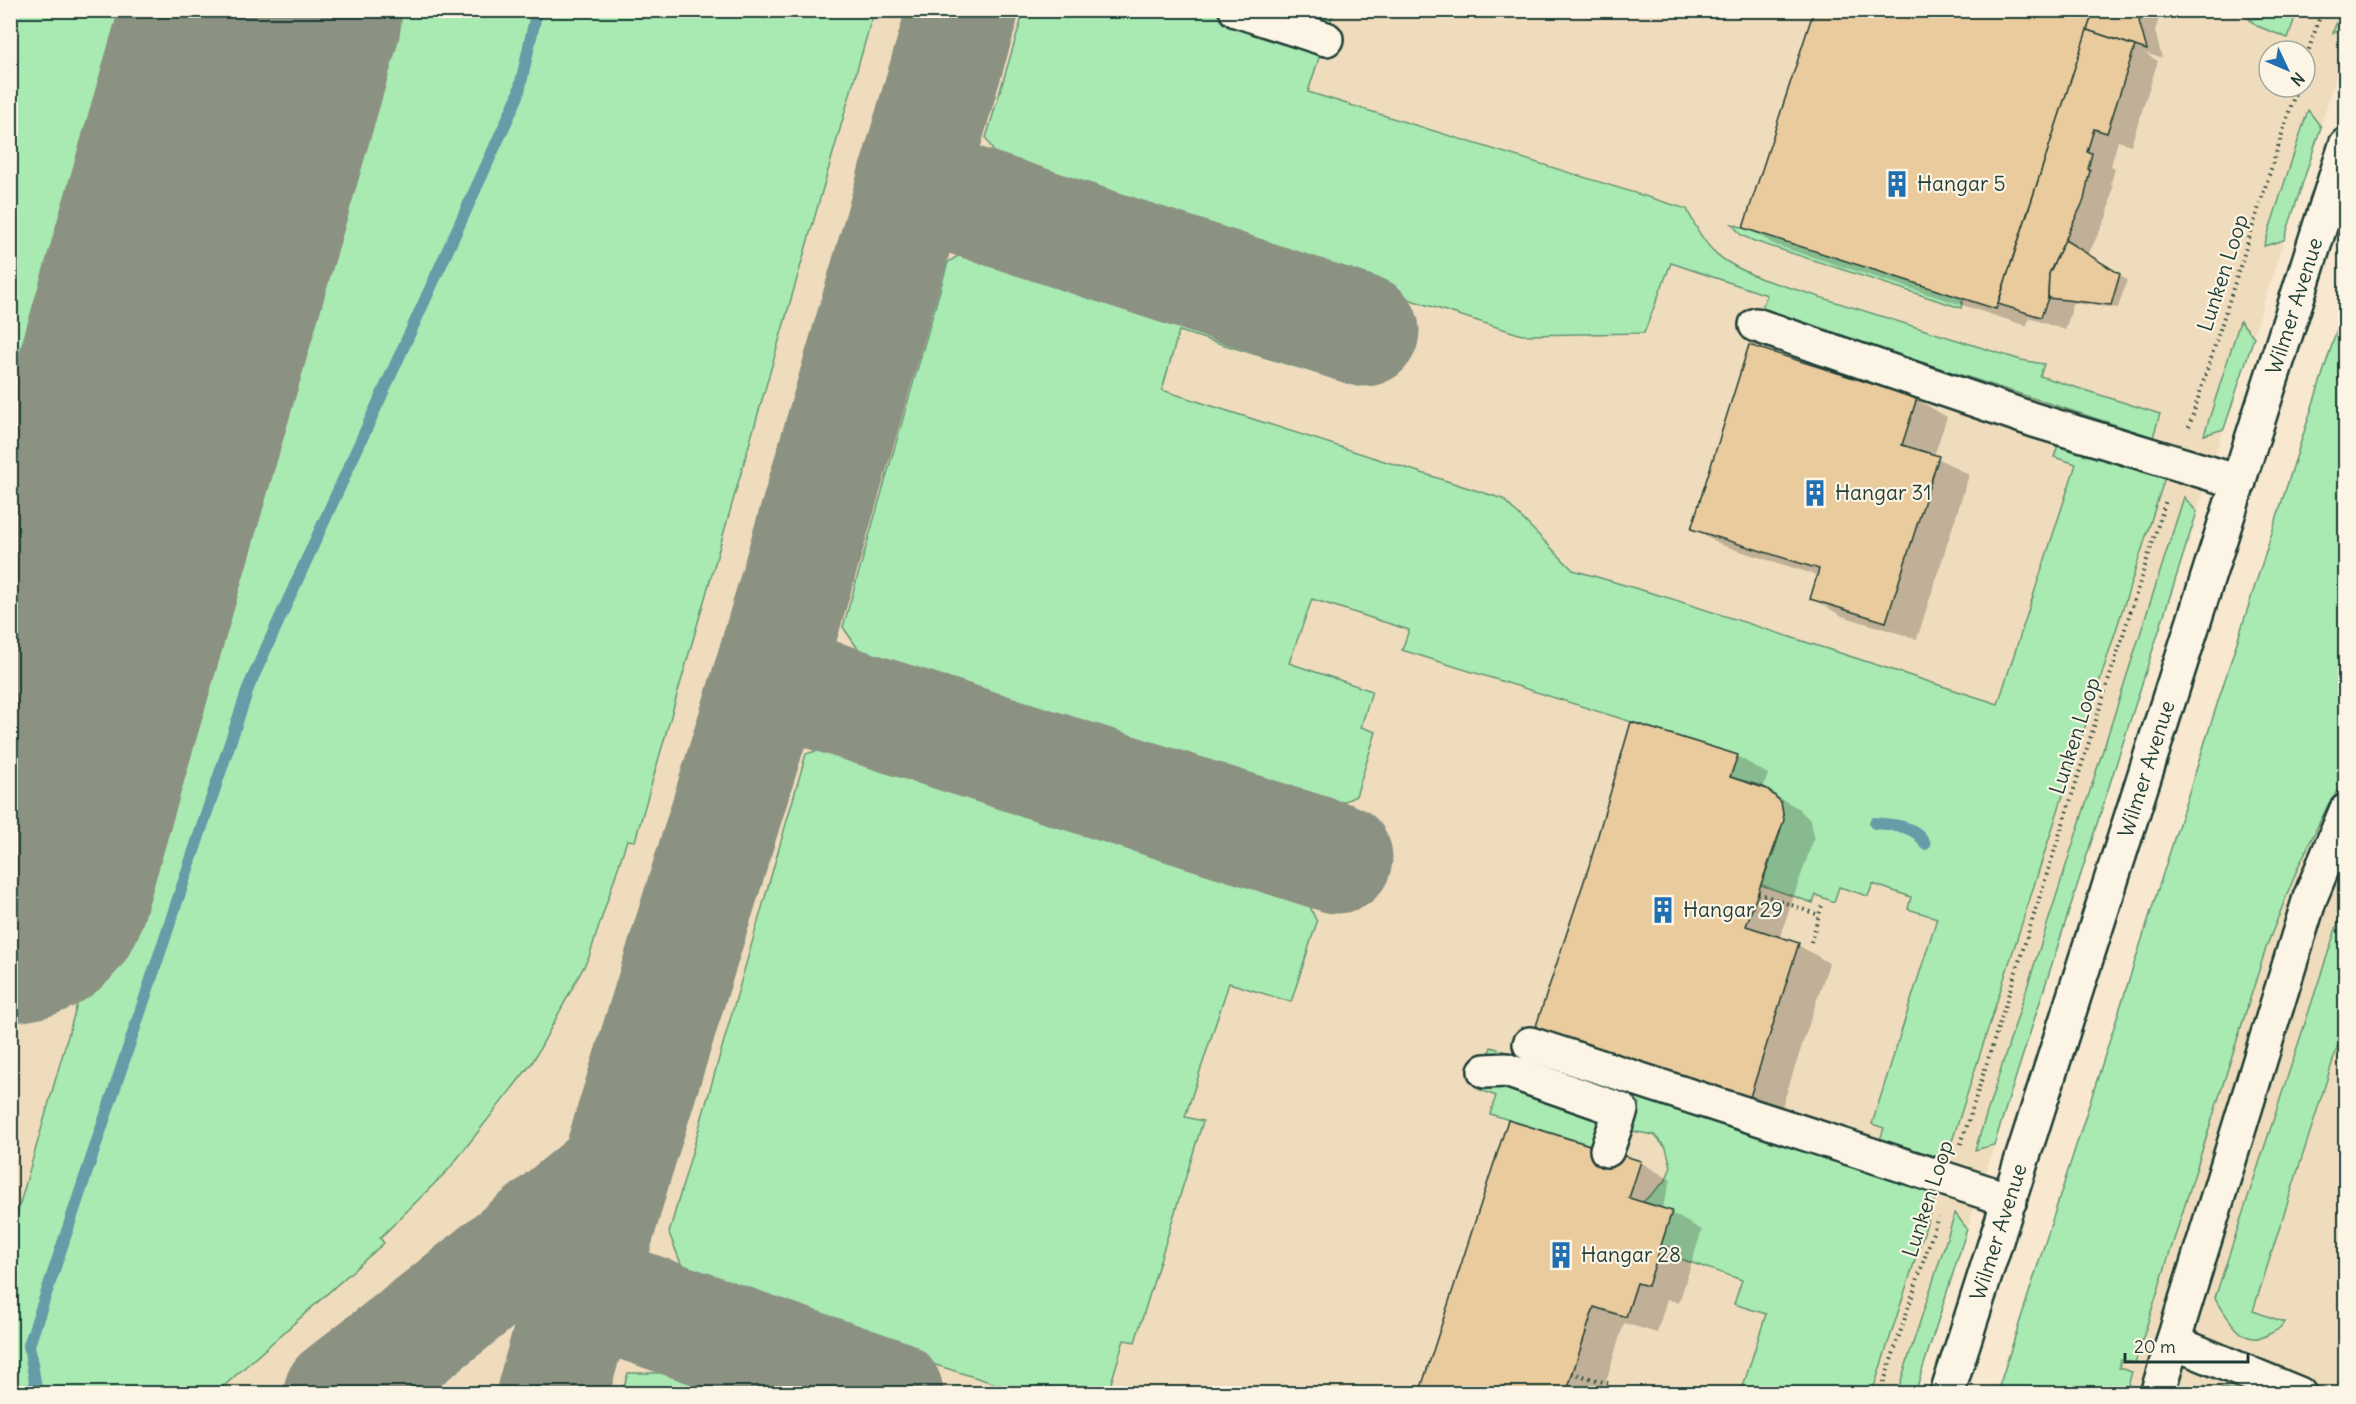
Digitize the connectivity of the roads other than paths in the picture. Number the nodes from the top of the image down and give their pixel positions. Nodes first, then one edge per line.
1 (1236, 10) edge
2 (1326, 39) dead end
3 (2346, 145) edge
4 (1756, 326) dead end
5 (2239, 482) junction
6 (2343, 824) edge
7 (1530, 1044) dead end
8 (1485, 1071) dead end
9 (1607, 1150) dead end
10 (2010, 1200) junction
11 (2173, 1342) junction
12 (1947, 1394) edge
13 (2157, 1394) edge
14 (2300, 1394) edge

1 - 2 street
3 - 5 street, Wilmer Avenue
4 - 5 street
5 - 10 street, Wilmer Avenue
6 - 11 street
7 - 10 street
8 - 9 street
10 - 12 street, Wilmer Avenue
11 - 13 street
11 - 14 street

